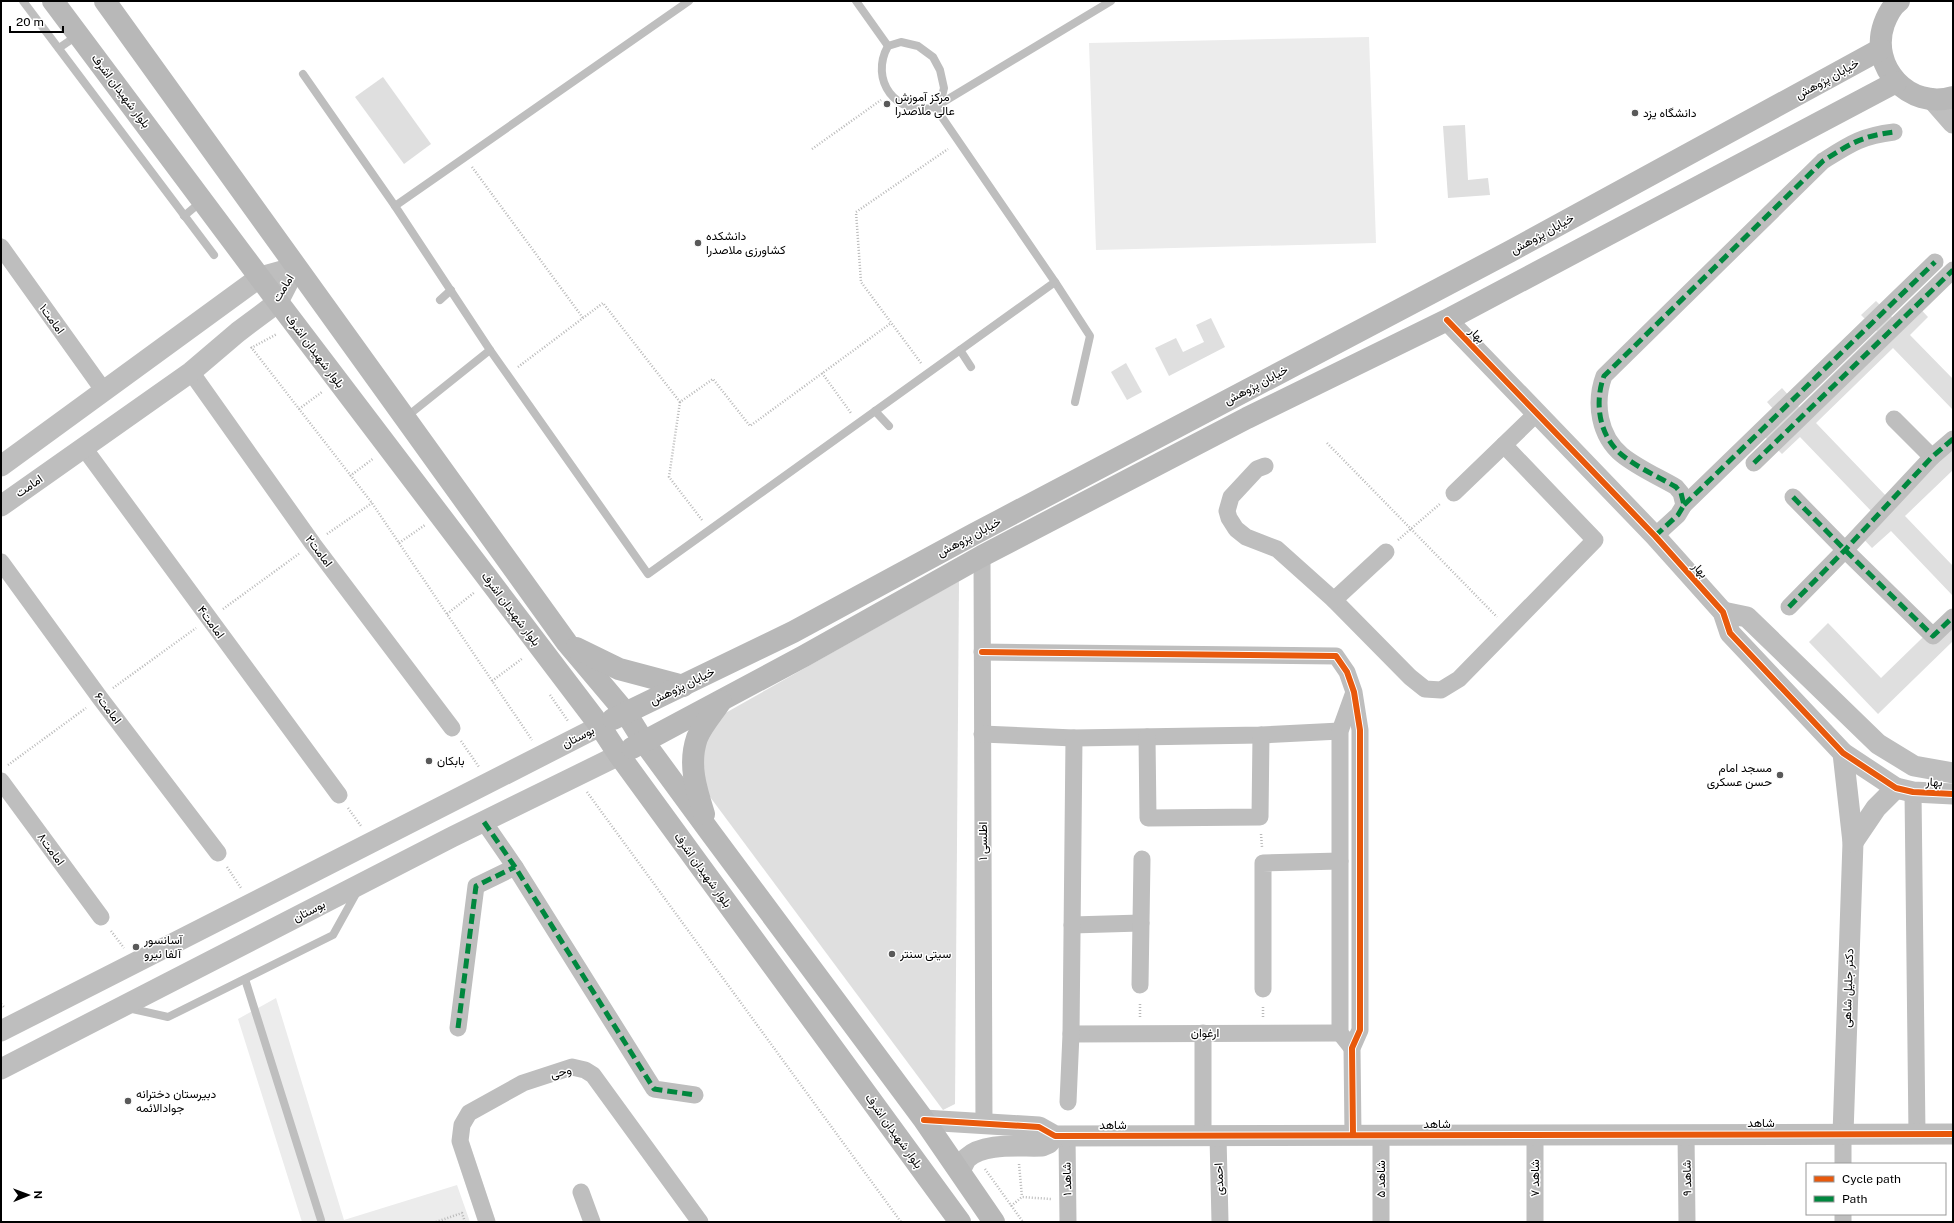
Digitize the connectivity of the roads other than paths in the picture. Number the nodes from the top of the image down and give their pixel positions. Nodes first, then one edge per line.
1 (23, 1) edge
2 (53, 1) edge
3 (689, 1) edge
4 (856, 1) edge
5 (1111, 1) edge
6 (1899, 1) edge
7 (113, 6) edge
8 (78, 34) junction
9 (888, 46) junction
10 (59, 48) junction
11 (1881, 49) junction
12 (303, 74) dead end
13 (1896, 82) junction
14 (1943, 98) edge
15 (935, 107) junction
16 (1953, 124) edge
17 (1894, 132) dead end
18 (203, 201) junction
19 (395, 206) junction
20 (184, 216) junction
21 (1, 247) edge
22 (214, 255) dead end
23 (1935, 262) dead end
24 (296, 267) junction
25 (1953, 270) edge
26 (260, 277) junction
27 (1055, 282) junction
28 (451, 290) junction
29 (440, 300) dead end
30 (278, 302) junction
31 (1447, 320) junction
32 (490, 350) junction
33 (960, 350) junction
34 (971, 367) dead end
35 (191, 372) junction
36 (104, 391) junction
37 (1075, 402) dead end
38 (875, 411) junction
39 (1537, 413) junction
40 (405, 418) junction
41 (1894, 419) dead end
42 (889, 426) dead end
43 (1953, 439) edge
44 (1504, 445) junction
45 (84, 448) junction
46 (1932, 457) junction
47 (1754, 463) dead end
48 (1, 466) edge
49 (1265, 466) dead end
50 (1454, 493) road end
51 (1793, 497) dead end
52 (1684, 505) junction
53 (1, 506) edge
54 (1655, 536) junction
55 (1845, 550) junction
56 (1386, 552) road end
57 (982, 556) junction
58 (639, 561) junction
59 (1, 562) edge
60 (632, 567) dead end
61 (1334, 600) junction
62 (1789, 607) dead end
63 (1723, 612) junction
64 (1953, 617) edge
65 (567, 643) junction
66 (982, 652) junction
67 (683, 686) junction
68 (1354, 692) junction
69 (722, 699) junction
70 (626, 713) junction
71 (600, 726) junction
72 (452, 728) road end
73 (1340, 731) junction
74 (982, 734) junction
75 (1261, 735) junction
76 (1147, 737) junction
77 (1074, 738) junction
78 (644, 742) junction
79 (1843, 753) junction
80 (619, 755) junction
81 (1953, 773) edge
82 (4, 774) edge
83 (1904, 790) junction
84 (1953, 794) edge
85 (339, 795) road end
86 (435, 810) junction
87 (484, 822) junction
88 (710, 832) junction
89 (452, 837) junction
90 (1853, 842) junction
91 (218, 853) road end
92 (1142, 859) dead end
93 (1340, 861) junction
94 (515, 867) junction
95 (362, 884) junction
96 (101, 916) road end
97 (1141, 923) junction
98 (1072, 925) junction
99 (245, 979) junction
100 (1140, 986) road end
101 (1263, 989) road end
102 (122, 1007) junction
103 (458, 1028) dead end
104 (1, 1031) edge
105 (1204, 1033) junction
106 (1340, 1033) junction
107 (1071, 1034) junction
108 (1352, 1048) junction
109 (1, 1069) edge
110 (695, 1095) dead end
111 (1068, 1102) dead end
112 (924, 1120) junction
113 (984, 1125) junction
114 (1686, 1134) junction
115 (1844, 1134) junction
116 (1916, 1134) junction
117 (1953, 1134) edge
118 (1353, 1135) junction
119 (1382, 1135) junction
120 (1535, 1135) junction
121 (1061, 1136) junction
122 (1210, 1136) junction
123 (1843, 1163) edge
124 (960, 1172) junction
125 (581, 1192) dead end
126 (321, 1220) dead end
127 (487, 1222) edge
128 (592, 1222) edge
129 (700, 1222) edge
130 (960, 1222) edge
131 (994, 1222) edge
132 (1068, 1222) edge
133 (1220, 1222) edge
134 (1381, 1222) edge
135 (1535, 1222) edge
136 (1687, 1222) edge

1 - 10 lane
2 - 8 main road, بلوار شهیدان اشرف
3 - 19 lane
4 - 9 lane
5 - 15 lane
6 - 11 main road
7 - 24 main road, بلوار شهیدان اشرف
8 - 10 lane
8 - 18 main road, بلوار شهیدان اشرف
9 - 15 lane
9 - 15 lane
10 - 20 lane
11 - 13 main road
11 - 67 main road, خیابان پژوهش
12 - 19 lane
13 - 14 main road
13 - 31 main road, خیابان پژوهش
14 - 16 street
15 - 27 lane
17 - 52 street
18 - 20 lane
18 - 26 main road, بلوار شهیدان اشرف
19 - 28 lane
20 - 22 lane
21 - 36 street, امامت۱
23 - 52 street
24 - 26 street, امامت
24 - 30 street, امامت
24 - 40 main road, بلوار شهیدان اشرف
25 - 47 street
26 - 30 main road, بلوار شهیدان اشرف
26 - 36 street, امامت
27 - 33 lane
27 - 37 lane
28 - 29 lane
28 - 32 lane
30 - 35 street, امامت
30 - 71 main road, بلوار شهیدان اشرف
31 - 39 street, بهار
31 - 57 main road, خیابان پژوهش
32 - 40 lane
32 - 58 lane
33 - 34 lane
33 - 38 lane
35 - 45 street, امامت
35 - 72 street, امامت۲
36 - 48 street, امامت
38 - 42 lane
38 - 58 lane
39 - 44 street
39 - 54 street, بهار
40 - 65 main road, بلوار شهیدان اشرف
41 - 46 street
43 - 46 street
44 - 50 street
44 - 61 street
45 - 53 street, امامت
45 - 85 street, امامت۴
46 - 55 street
49 - 61 street
51 - 55 street
52 - 54 street
54 - 63 street, بهار
55 - 62 street
55 - 64 street
56 - 61 street
57 - 66 street, اطلسی ۱
57 - 69 main road, خیابان پژوهش
58 - 60 lane
59 - 91 street, امامت۶
63 - 79 street, بهار
63 - 81 street, بهار
65 - 67 main road
65 - 70 main road, بلوار شهیدان اشرف
66 - 68 street
66 - 74 street, اطلسی ۱
67 - 70 main road, خیابان پژوهش
68 - 73 street
68 - 108 street
69 - 78 main road, خیابان پژوهش
69 - 88 main road
70 - 71 main road, خیابان پژوهش
70 - 78 main road, بلوار شهیدان اشرف
71 - 80 main road, بلوار شهیدان اشرف
71 - 86 street, بوستان
73 - 75 street
73 - 93 street
74 - 77 street
74 - 113 street, اطلسی ۱
75 - 76 street
75 - 76 street
76 - 77 street
77 - 98 street
78 - 80 main road, خیابان پژوهش
78 - 88 main road, بلوار شهیدان اشرف
79 - 83 street, بهار
79 - 90 street, دکتر جلیل شاهی
80 - 87 street, بوستان
80 - 130 main road, بلوار شهیدان اشرف
82 - 96 street, امامت۸
83 - 84 street, بهار
83 - 90 street
83 - 116 street
86 - 89 street
86 - 104 street, بوستان
87 - 89 street, بوستان
87 - 94 street
88 - 112 main road, بلوار شهیدان اشرف
89 - 95 street, بوستان
90 - 115 street, دکتر جلیل شاهی
92 - 97 street
93 - 101 street
93 - 106 street
94 - 103 street
94 - 110 street
95 - 99 lane
95 - 102 street, بوستان
97 - 98 street
97 - 100 street
98 - 107 street
99 - 102 lane
99 - 126 lane
102 - 109 street, بوستان
105 - 106 street, ارغوان
105 - 107 street, ارغوان
105 - 122 street, احمدی
106 - 108 street
107 - 111 street
108 - 118 street
112 - 113 street, شاهد
112 - 124 main road, بلوار شهیدان اشرف
113 - 121 street, شاهد
114 - 115 street, شاهد
114 - 120 street, شاهد
114 - 136 street, شاهد ۹
115 - 116 street, شاهد
115 - 123 street
116 - 117 street, شاهد
118 - 119 street, شاهد
118 - 122 street, شاهد
119 - 120 street, شاهد
119 - 134 street, شاهد ۵
120 - 135 street, شاهد ۷
121 - 122 street, شاهد
121 - 124 street
121 - 132 street, شاهد ۱
122 - 133 street, احمدی
124 - 131 main road, بلوار شهیدان اشرف
125 - 128 street
127 - 129 street, وحی

